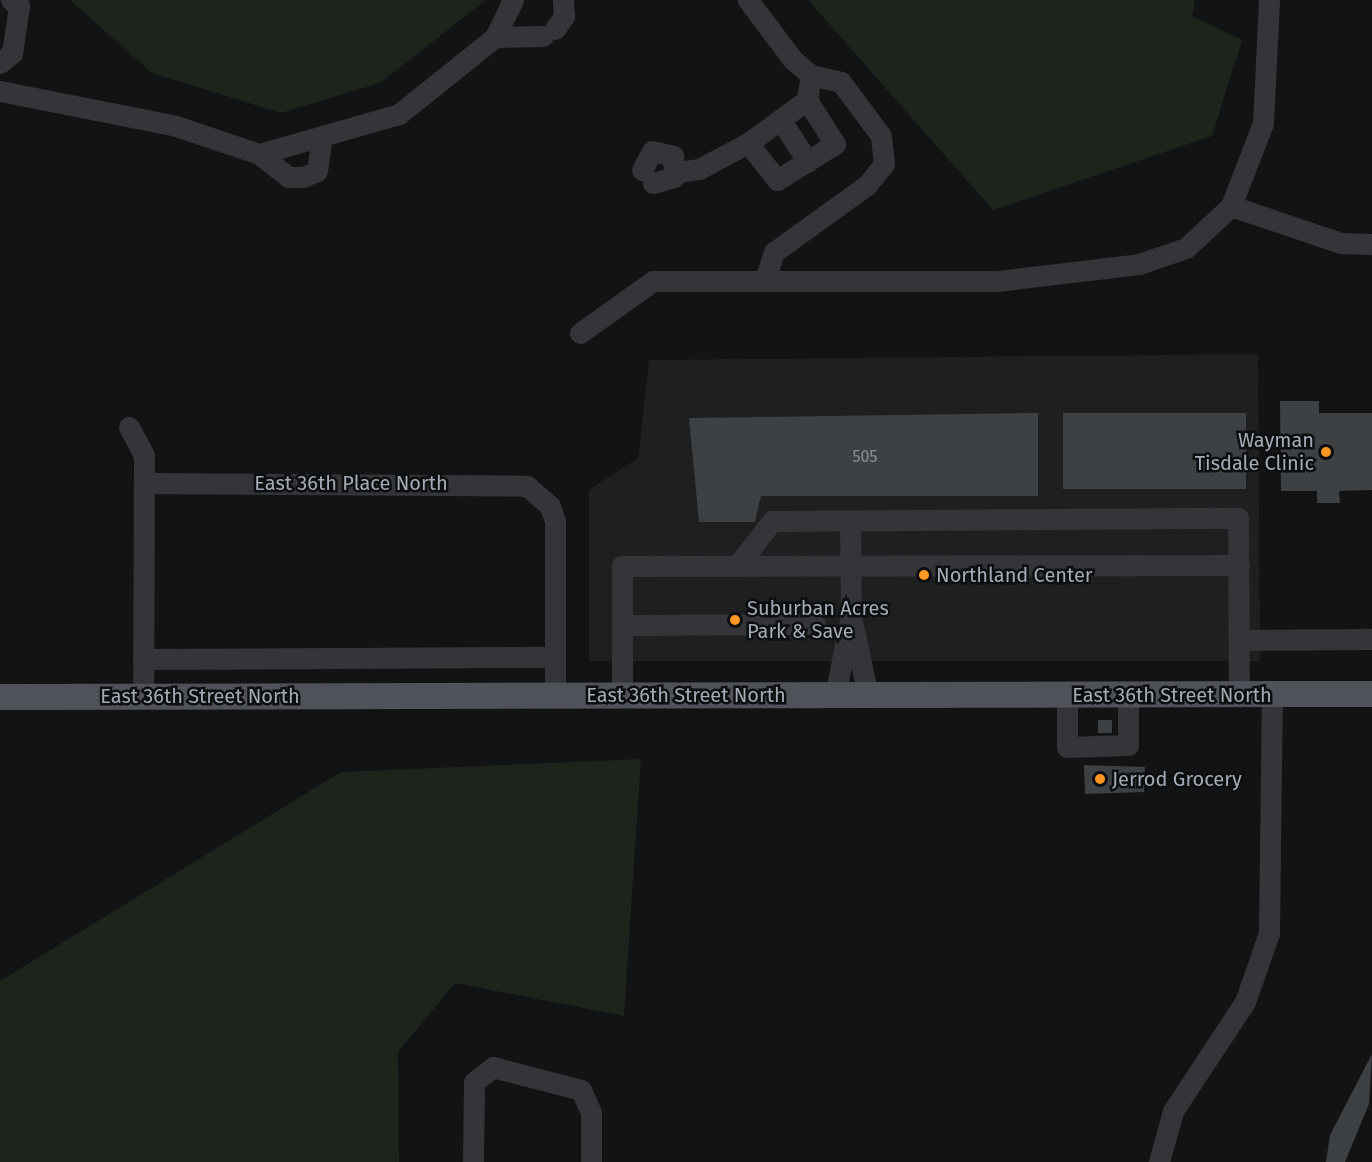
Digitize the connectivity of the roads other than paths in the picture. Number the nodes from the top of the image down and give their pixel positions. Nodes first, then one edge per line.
1 (11, 0) edge
2 (513, 0) edge
3 (563, 0) edge
4 (748, 0) edge
5 (1269, 0) edge
6 (495, 38) junction
7 (0, 63) edge
8 (811, 75) junction
9 (0, 91) edge
10 (807, 100) junction
11 (780, 119) junction
12 (322, 136) junction
13 (748, 143) junction
14 (259, 154) junction
15 (808, 162) junction
16 (676, 172) junction
17 (1231, 206) junction
18 (1372, 244) edge
19 (765, 280) junction
20 (580, 333) dead end
21 (129, 428) dead end
22 (144, 483) junction
23 (850, 521) junction
24 (738, 565) junction
25 (1239, 565) junction
26 (850, 566) junction
27 (851, 616) junction
28 (815, 624) dead end
29 (622, 625) junction
30 (1372, 639) edge
31 (1239, 640) junction
32 (555, 657) junction
33 (143, 659) junction
34 (1239, 694) junction
35 (1272, 694) junction
36 (1372, 694) edge
37 (555, 695) junction
38 (622, 695) junction
39 (868, 695) junction
40 (1066, 695) junction
41 (1128, 695) junction
42 (835, 696) junction
43 (0, 697) edge
44 (143, 697) junction
45 (473, 1162) edge
46 (591, 1162) edge
47 (1159, 1162) edge

1 - 7 street
2 - 6 street
3 - 6 street
4 - 8 street
5 - 17 street
6 - 12 street
8 - 10 street
8 - 19 street
9 - 14 street
10 - 11 street
10 - 15 street
11 - 13 street
11 - 15 street
12 - 14 street
12 - 14 street
13 - 15 street
13 - 16 street
16 - 16 street
17 - 18 street
17 - 19 street
19 - 20 street
21 - 22 street
22 - 32 street, East 36th Place North
22 - 33 street
23 - 24 street
23 - 25 street
23 - 26 street
24 - 26 street
24 - 29 street
25 - 26 street
25 - 31 street
26 - 27 street
27 - 39 street
27 - 42 street
28 - 29 street
29 - 38 street
30 - 31 street
31 - 34 street
32 - 33 street, East 36th Street North
32 - 37 street
33 - 44 street
34 - 35 main road, East 36th Street North
34 - 41 main road, East 36th Street North
35 - 36 main road, East 36th Street North
35 - 47 street
37 - 38 main road, East 36th Street North
37 - 44 main road, East 36th Street North
38 - 42 main road, East 36th Street North
39 - 40 main road, East 36th Street North
39 - 42 main road, East 36th Street North
40 - 41 main road, East 36th Street North
40 - 41 street
43 - 44 main road, East 36th Street North
45 - 46 street

